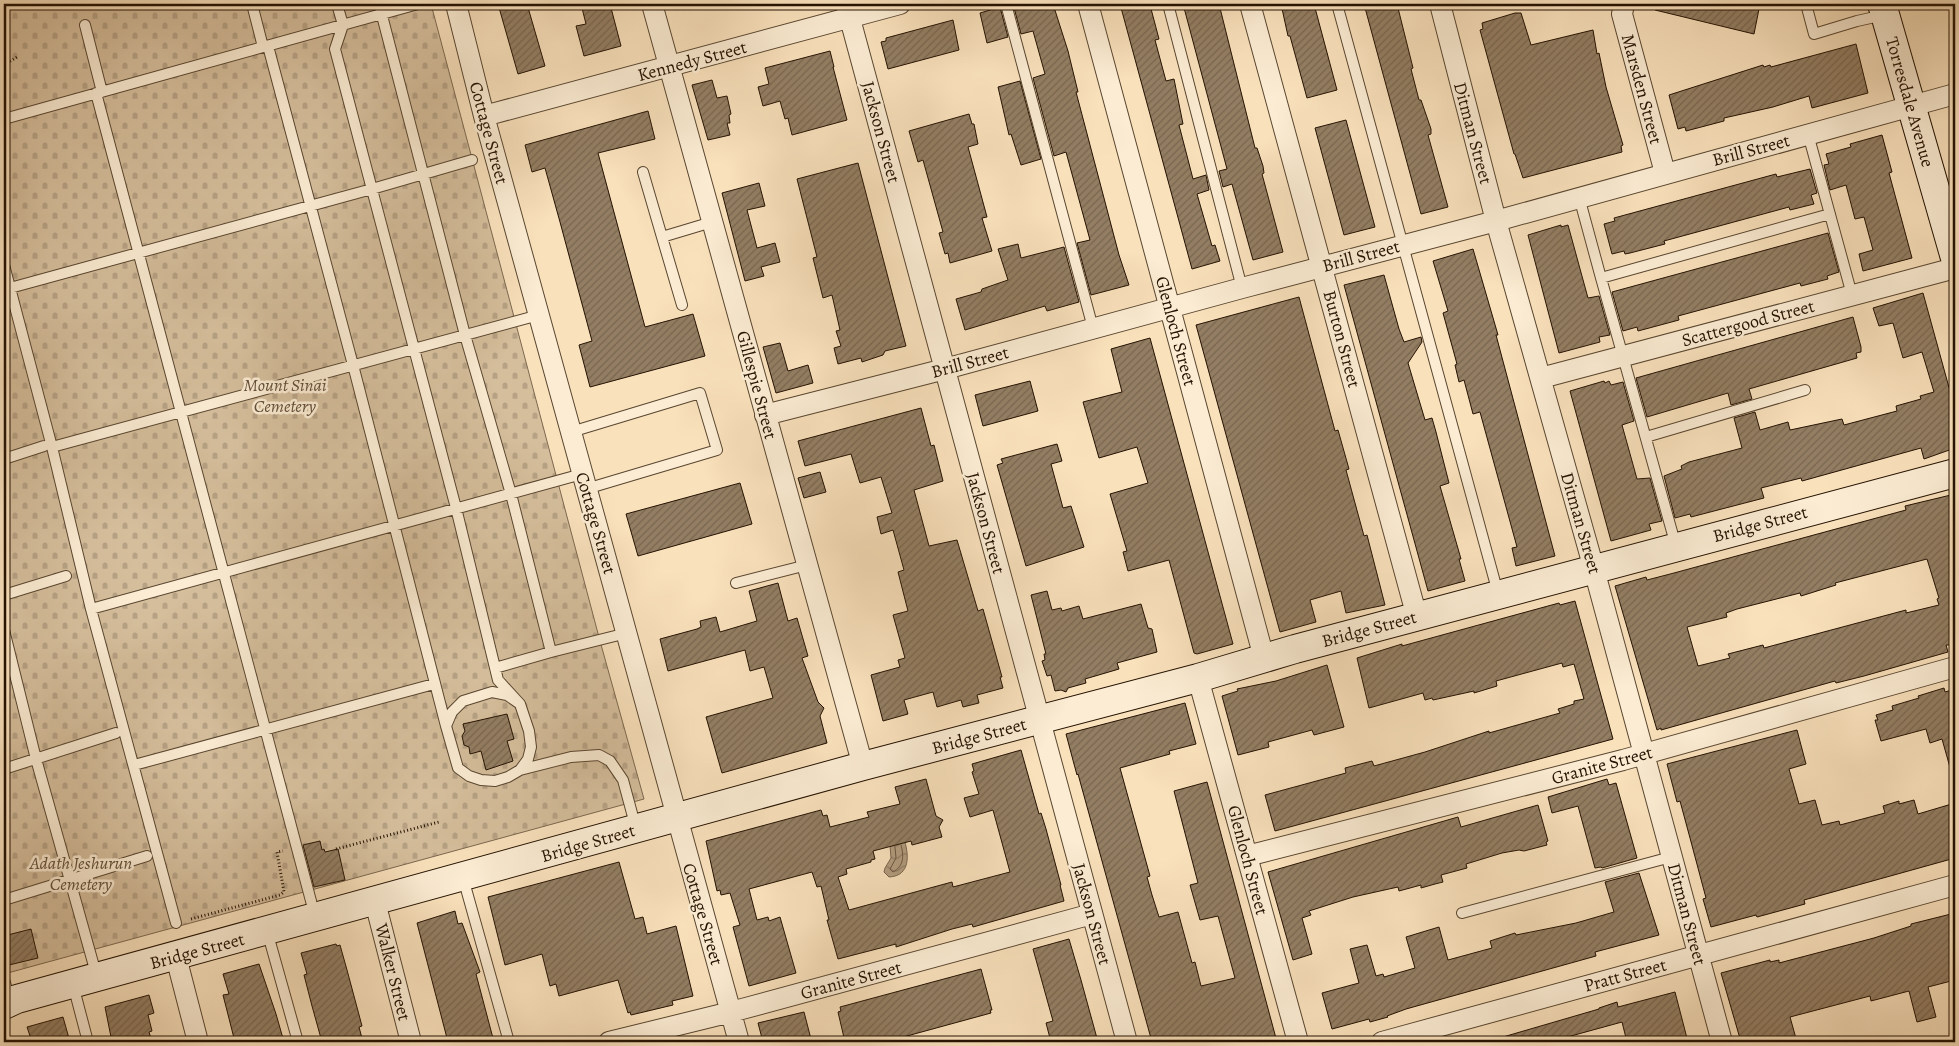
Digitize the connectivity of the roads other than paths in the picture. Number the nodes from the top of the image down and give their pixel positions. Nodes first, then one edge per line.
1 (252, 4) edge
2 (337, 4) edge
3 (379, 4) edge
4 (418, 4) edge
5 (456, 4) edge
6 (652, 4) edge
7 (900, 4) edge
8 (1006, 4) edge
9 (1088, 4) edge
10 (1168, 4) edge
11 (1250, 4) edge
12 (1337, 4) edge
13 (1440, 4) edge
14 (1624, 4) edge
15 (1806, 4) edge
16 (1884, 9) edge
17 (848, 11) edge
18 (382, 14) junction
19 (85, 25) dead end
20 (343, 25) junction
21 (265, 47) junction
22 (669, 67) junction
23 (99, 93) junction
24 (1955, 94) edge
25 (1912, 106) junction
26 (484, 116) junction
27 (4, 119) edge
28 (1808, 134) junction
29 (472, 160) dead end
30 (643, 172) dead end
31 (1665, 173) junction
32 (423, 174) junction
33 (372, 189) junction
34 (1579, 197) junction
35 (311, 205) junction
36 (1830, 214) junction
37 (1496, 221) junction
38 (712, 222) junction
39 (662, 236) junction
40 (1403, 245) junction
41 (138, 253) junction
42 (1955, 258) edge
43 (4, 265) edge
44 (1322, 266) junction
45 (1955, 268) edge
46 (1601, 278) junction
47 (10, 288) junction
48 (1242, 288) junction
49 (1852, 295) junction
50 (682, 305) dead end
51 (1170, 308) junction
52 (539, 315) junction
53 (1093, 328) junction
54 (465, 336) junction
55 (414, 349) junction
56 (1623, 356) junction
57 (354, 365) junction
58 (945, 369) junction
59 (1541, 378) junction
60 (1805, 390) dead end
61 (180, 412) junction
62 (765, 415) junction
63 (571, 432) junction
64 (1646, 437) junction
65 (48, 447) junction
66 (4, 459) edge
67 (1955, 473) edge
68 (584, 482) junction
69 (511, 494) junction
70 (456, 508) junction
71 (394, 526) junction
72 (1676, 546) junction
73 (807, 565) junction
74 (1594, 568) junction
75 (223, 571) junction
76 (66, 576) dead end
77 (736, 583) dead end
78 (1498, 594) junction
79 (4, 595) edge
80 (91, 608) junction
81 (1417, 616) junction
82 (4, 630) edge
83 (627, 633) junction
84 (551, 652) junction
85 (1264, 658) junction
86 (1955, 667) edge
87 (495, 668) junction
88 (1198, 678) junction
89 (434, 684) junction
90 (520, 704) junction
91 (1040, 720) junction
92 (446, 726) junction
93 (265, 729) junction
94 (116, 733) dead end
95 (1643, 753) junction
96 (36, 759) junction
97 (134, 765) junction
98 (862, 766) junction
99 (4, 769) edge
100 (520, 770) junction
101 (676, 818) junction
102 (636, 829) junction
103 (147, 856) dead end
104 (1247, 856) junction
105 (1672, 857) junction
106 (463, 878) junction
107 (70, 881) junction
108 (1955, 885) edge
109 (4, 900) edge
110 (375, 902) junction
111 (1462, 913) dead end
112 (1092, 914) junction
113 (315, 918) junction
114 (176, 923) road end
115 (267, 931) junction
116 (1698, 955) junction
117 (176, 957) junction
118 (85, 981) junction
119 (6, 995) edge
120 (731, 1012) junction
121 (88, 1042) edge
122 (198, 1042) edge
123 (298, 1042) edge
124 (411, 1042) edge
125 (509, 1042) edge
126 (609, 1042) edge
127 (739, 1042) edge
128 (1127, 1042) edge
129 (1298, 1042) edge
130 (1382, 1042) edge
131 (1722, 1042) edge

1 - 21 lane
2 - 20 lane
3 - 18 lane
4 - 18 lane
5 - 26 street, Cottage Street
6 - 22 street, Gillespie Street
7 - 17 street, Kennedy Street
8 - 53 lane
9 - 51 street, Glenloch Street
10 - 48 lane
11 - 44 street, Burton Street
12 - 40 lane
13 - 37 street, Ditman Street
14 - 31 street, Marsden Street
15 - 16 lane
16 - 25 main road, Torresdale Avenue
17 - 22 street, Kennedy Street
17 - 58 street, Jackson Street
18 - 20 lane
18 - 32 lane
19 - 23 lane
20 - 21 lane
20 - 33 lane
21 - 23 lane
21 - 35 lane
22 - 26 street, Kennedy Street
22 - 38 street, Gillespie Street
23 - 27 lane
23 - 41 lane
24 - 25 street, Brill Street
25 - 28 street, Brill Street
25 - 42 main road, Torresdale Avenue
26 - 52 street, Cottage Street
28 - 31 street, Brill Street
28 - 36 lane
29 - 32 lane
30 - 39 lane
31 - 34 street, Brill Street
32 - 33 lane
32 - 54 lane
33 - 35 lane
33 - 55 lane
34 - 37 street, Brill Street
34 - 46 lane
35 - 41 lane
35 - 57 lane
36 - 46 lane
36 - 49 lane
37 - 40 street, Brill Street
37 - 59 street, Ditman Street
38 - 39 lane
38 - 62 street, Gillespie Street
39 - 50 lane
40 - 44 street, Brill Street
40 - 78 lane
41 - 47 lane
41 - 61 lane
43 - 47 lane
44 - 48 street, Brill Street
44 - 81 street, Burton Street
45 - 49 street, Scattergood Street
46 - 56 lane
47 - 65 lane
48 - 51 street, Brill Street
49 - 56 street, Scattergood Street
51 - 53 street, Brill Street
51 - 85 street, Glenloch Street
52 - 54 lane
52 - 63 street, Cottage Street
53 - 58 street, Brill Street
54 - 55 lane
54 - 69 lane
55 - 57 lane
55 - 70 lane
56 - 59 street, Scattergood Street
56 - 64 lane
57 - 61 lane
57 - 71 lane
58 - 62 street, Brill Street
58 - 91 street, Jackson Street
59 - 74 street, Ditman Street
60 - 64 lane
61 - 65 lane
61 - 75 lane
62 - 73 street, Gillespie Street
63 - 68 street, Cottage Street
63 - 68 lane
64 - 72 lane
65 - 66 lane
65 - 80 lane
67 - 72 main road, Bridge Street
68 - 69 lane
68 - 83 street, Cottage Street
69 - 70 lane
69 - 84 lane
70 - 71 lane
70 - 87 lane
71 - 75 lane
71 - 89 lane
72 - 74 main road, Bridge Street
73 - 77 lane
73 - 98 street, Gillespie Street
74 - 78 main road, Bridge Street
74 - 95 street, Ditman Street
75 - 80 lane
75 - 93 lane
76 - 79 lane
78 - 81 main road, Bridge Street
80 - 97 lane
81 - 85 main road, Bridge Street
82 - 96 lane
83 - 84 lane
83 - 101 street, Cottage Street
84 - 87 lane
85 - 88 main road, Bridge Street
86 - 95 street, Granite Street
87 - 90 lane
88 - 91 main road, Bridge Street
88 - 104 street, Glenloch Street
89 - 92 lane
89 - 93 lane
90 - 92 lane
90 - 100 lane
91 - 98 main road, Bridge Street
91 - 112 street, Jackson Street
92 - 100 lane
93 - 97 lane
93 - 113 lane
94 - 96 lane
95 - 104 street, Granite Street
95 - 105 street, Ditman Street
96 - 99 lane
96 - 107 lane
97 - 114 lane
98 - 101 main road, Bridge Street
100 - 102 lane
101 - 102 main road, Bridge Street
101 - 120 street, Cottage Street
102 - 106 main road, Bridge Street
103 - 107 lane
104 - 129 street, Glenloch Street
105 - 111 lane
105 - 116 street, Ditman Street
106 - 110 main road, Bridge Street
106 - 125 lane
107 - 109 lane
107 - 118 lane
108 - 116 street, Pratt Street
110 - 113 main road, Bridge Street
110 - 124 street, Walker Street
112 - 120 street, Granite Street
112 - 128 street, Jackson Street
113 - 115 main road, Bridge Street
115 - 117 main road, Bridge Street
115 - 123 lane
116 - 130 street, Pratt Street
116 - 131 street, Ditman Street
117 - 118 main road, Bridge Street
117 - 122 street
118 - 119 main road, Bridge Street
118 - 121 lane
120 - 126 street, Granite Street
120 - 127 street, Cottage Street

